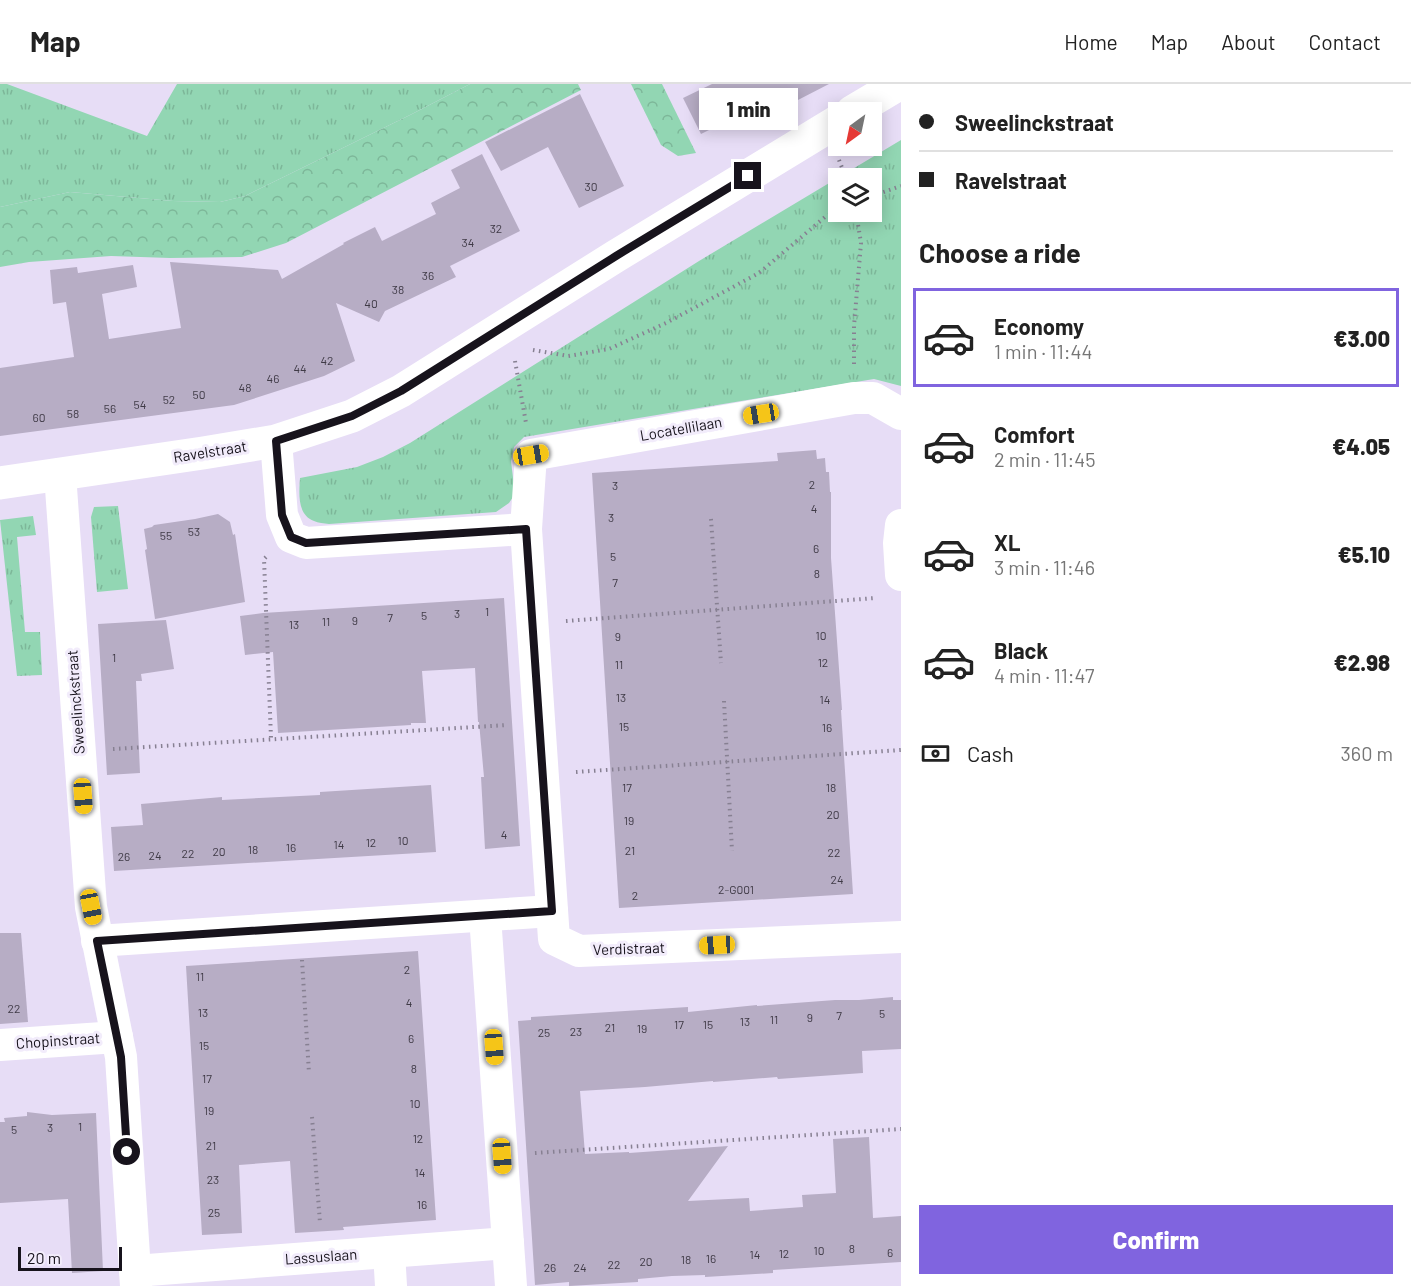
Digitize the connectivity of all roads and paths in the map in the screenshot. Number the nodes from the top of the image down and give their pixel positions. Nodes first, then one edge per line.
1 (899, 84) edge
2 (869, 102) edge
3 (828, 127) edge
4 (901, 186) edge
5 (882, 193) edge
6 (828, 215) edge
7 (857, 222) edge
8 (532, 350) dead end
9 (515, 361) dead end
10 (854, 398) junction
11 (901, 414) edge
12 (276, 441) junction
13 (531, 455) junction
14 (60, 474) junction
15 (0, 483) edge
16 (711, 519) dead end
17 (901, 525) edge
18 (526, 529) junction
19 (291, 537) junction
20 (901, 575) edge
21 (878, 598) dead end
22 (717, 610) junction
23 (532, 624) junction
24 (720, 663) dead end
25 (724, 701) dead end
26 (539, 723) junction
27 (271, 738) junction
28 (901, 750) edge
29 (80, 751) junction
30 (728, 761) junction
31 (542, 774) junction
32 (732, 851) dead end
33 (552, 911) junction
34 (485, 916) junction
35 (300, 928) junction
36 (901, 937) edge
37 (97, 941) junction
38 (117, 1037) junction
39 (0, 1045) edge
40 (309, 1073) dead end
41 (312, 1117) dead end
42 (901, 1129) edge
43 (502, 1156) junction
44 (508, 1243) junction
45 (388, 1252) junction
46 (323, 1257) junction
47 (136, 1279) edge
48 (391, 1286) edge
49 (511, 1286) edge

1 - 2 street
3 - 12 street, Ravelstraat
4 - 5 path
6 - 8 path
7 - 10 path
9 - 13 path
10 - 11 street, Locatellilaan
10 - 13 street, Locatellilaan
12 - 14 street, Ravelstraat
12 - 19 street
13 - 18 street
14 - 15 street, Ravelstraat
14 - 29 street, Sweelinckstraat
16 - 22 path
17 - 20 street
18 - 19 street
18 - 23 street
19 - 27 path
21 - 22 path
22 - 23 path
22 - 24 path
23 - 26 street
25 - 30 path
26 - 27 path
26 - 31 street
27 - 29 path
28 - 30 path
29 - 37 street, Sweelinckstraat
30 - 31 path
30 - 32 path
31 - 33 street
33 - 34 street
33 - 36 street, Verdistraat
34 - 35 street
34 - 43 street
35 - 37 street
35 - 40 path
37 - 38 street, Sweelinckstraat
38 - 39 street, Chopinstraat
38 - 47 street, Sweelinckstraat
41 - 46 path
42 - 43 path
43 - 44 street
44 - 45 street, Lassuslaan
44 - 49 street
45 - 46 street, Lassuslaan
45 - 48 street
46 - 47 street, Lassuslaan

